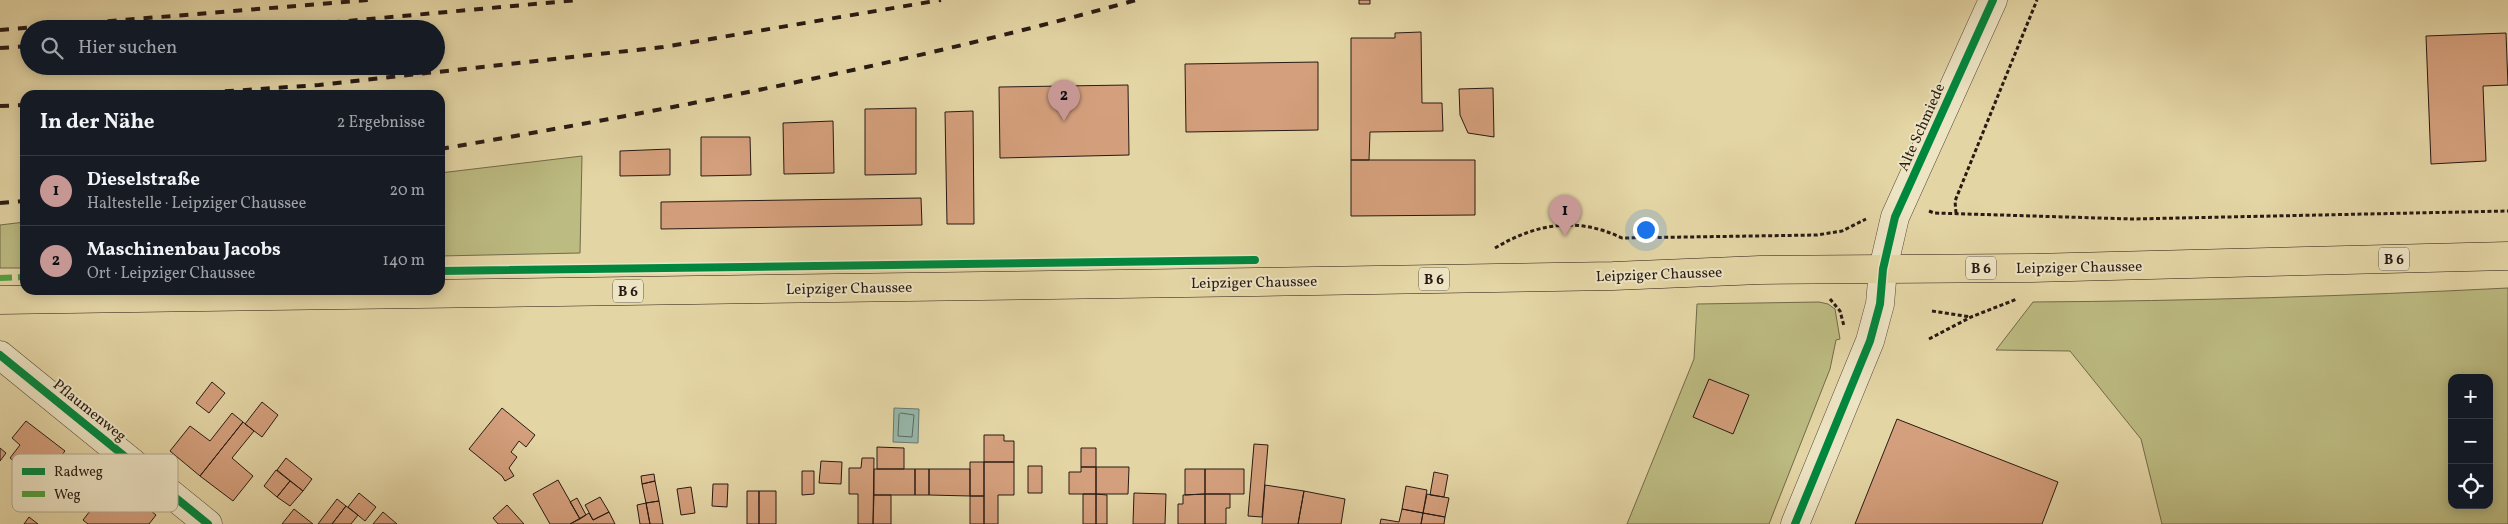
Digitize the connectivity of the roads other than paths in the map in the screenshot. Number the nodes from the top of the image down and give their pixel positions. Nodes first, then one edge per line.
1 (1993, 0) edge
2 (2508, 256) edge
3 (1883, 269) junction
4 (445, 294) edge
5 (349, 295) edge
6 (0, 300) edge
7 (0, 355) edge
8 (122, 454) edge
9 (178, 500) edge
10 (208, 524) edge
11 (1795, 524) edge

1 - 3 street, Alte Schmiede
2 - 3 main road, Leipziger Chaussee / B 6
3 - 4 main road, Leipziger Chaussee / B 6
3 - 11 street, Alte Schmiede
5 - 6 main road, Leipziger Chaussee / B 6
7 - 8 street, Pflaumenweg
9 - 10 street, Pflaumenweg

